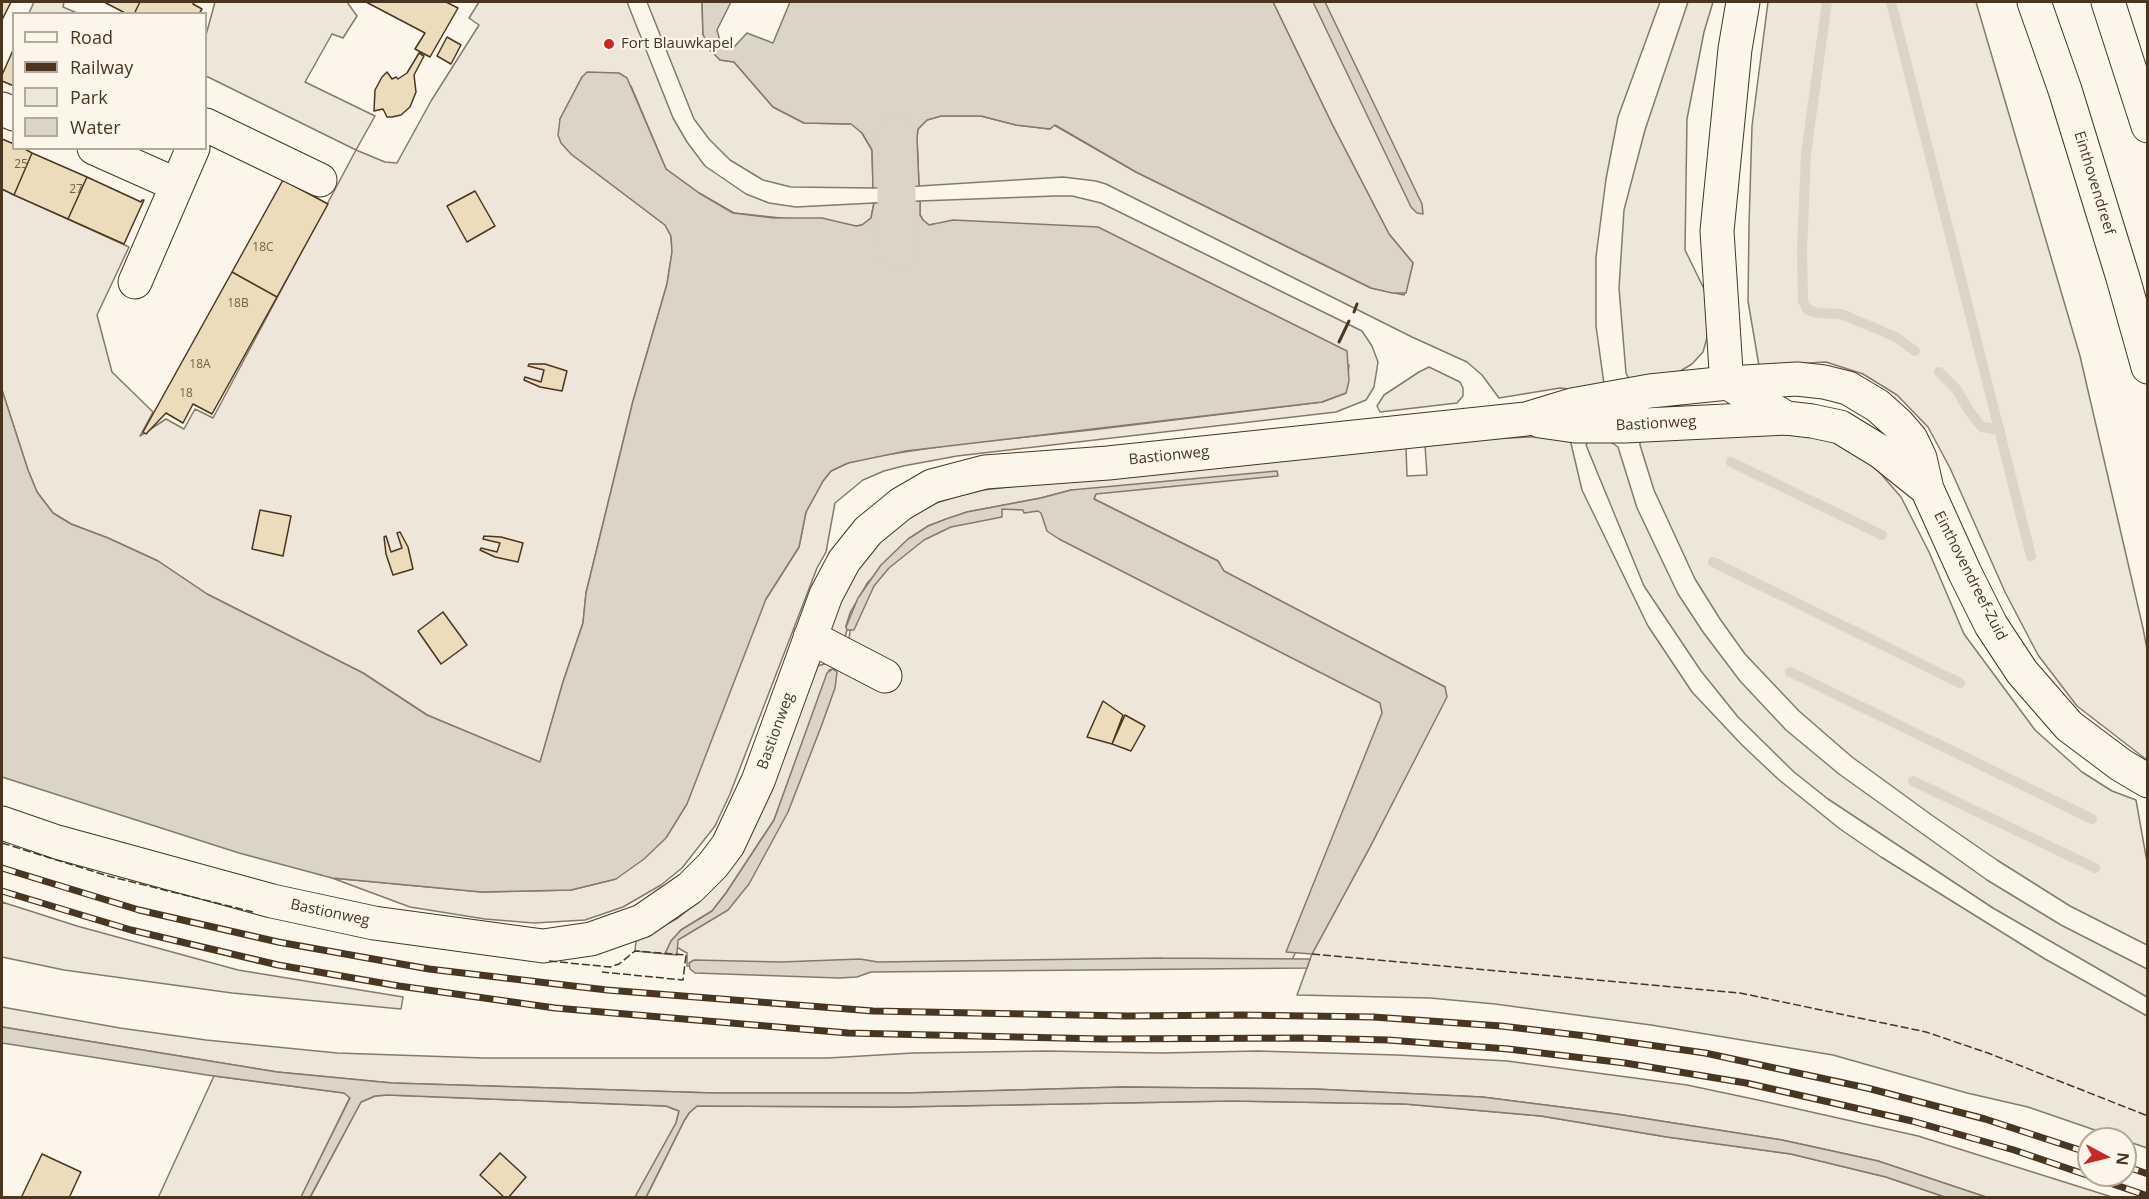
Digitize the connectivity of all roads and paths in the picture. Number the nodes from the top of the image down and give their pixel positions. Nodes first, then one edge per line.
1 (1743, 2) edge
2 (2034, 2) edge
3 (2108, 2) edge
4 (207, 125) edge
5 (2148, 126) edge
6 (99, 150) edge
7 (192, 150) edge
8 (320, 180) dead end
9 (177, 184) junction
10 (135, 282) dead end
11 (2148, 367) edge
12 (1728, 383) junction
13 (1786, 418) junction
14 (1526, 419) junction
15 (1927, 489) junction
16 (810, 637) junction
17 (885, 676) dead end
18 (2148, 781) edge
19 (2, 823) edge

1 - 12 main road
2 - 11 main road, Einthovendreef
3 - 5 main road
4 - 8 main road
6 - 9 main road
7 - 9 main road
9 - 10 main road
12 - 13 main road
12 - 14 main road, Bastionweg
12 - 15 main road, Einthovendreef-Zuid
13 - 14 main road, Bastionweg
13 - 15 main road, Einthovendreef-Zuid
14 - 16 main road, Bastionweg
15 - 18 main road, Einthovendreef-Zuid
16 - 17 main road
16 - 19 main road, Bastionweg

